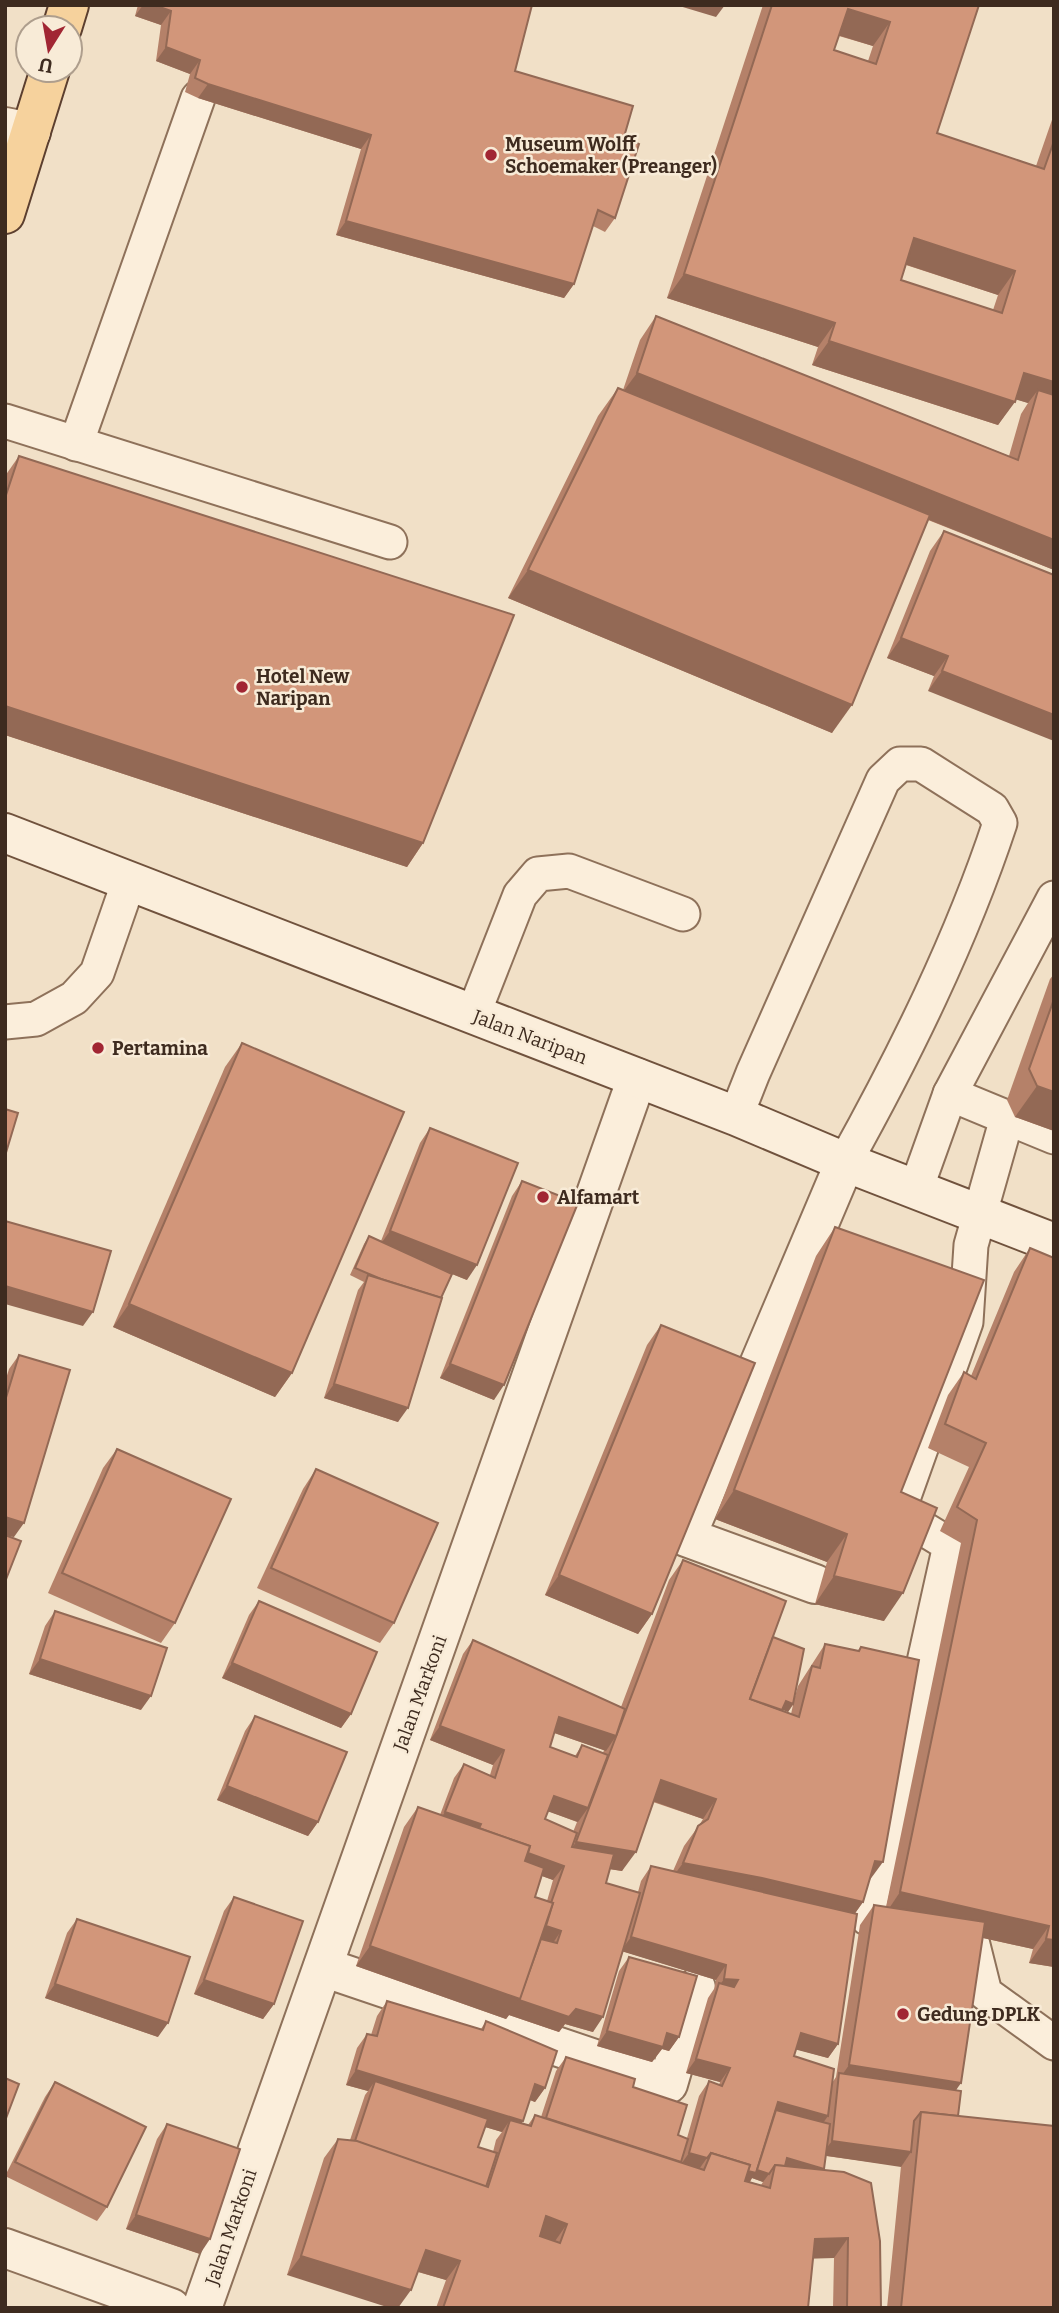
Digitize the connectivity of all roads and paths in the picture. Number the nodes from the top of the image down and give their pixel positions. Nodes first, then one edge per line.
1 (42, 84) edge
2 (198, 98) edge
3 (18, 129) edge
4 (5, 214) edge
5 (5, 421) edge
6 (76, 444) junction
7 (390, 542) dead end
8 (5, 833) edge
9 (129, 881) junction
10 (1054, 898) edge
11 (683, 914) dead end
12 (472, 1015) junction
13 (5, 1022) edge
14 (637, 1078) junction
15 (950, 1094) junction
16 (736, 1116) junction
17 (1007, 1118) junction
18 (1054, 1137) edge
19 (845, 1162) junction
20 (916, 1189) junction
21 (978, 1214) junction
22 (1054, 1243) edge
23 (815, 1584) dead end
24 (323, 1967) junction
25 (696, 1988) edge
26 (1054, 2043) edge
27 (5, 2248) edge
28 (171, 2308) edge
29 (202, 2308) edge

1 - 3 main road
2 - 6 lane
3 - 4 main road
5 - 6 lane
6 - 7 lane
8 - 9 street, Jalan Naripan
9 - 12 street, Jalan Naripan
9 - 13 lane
10 - 15 lane
11 - 12 lane
12 - 14 street, Jalan Naripan
14 - 16 street, Jalan Naripan
14 - 24 street, Jalan Markoni
15 - 17 lane
15 - 20 lane
16 - 19 street, Jalan Naripan
16 - 19 lane
17 - 18 lane
17 - 21 lane
19 - 20 street, Jalan Naripan
19 - 23 street
20 - 21 street, Jalan Naripan
21 - 22 street, Jalan Naripan
21 - 26 lane
24 - 25 street
24 - 29 street, Jalan Markoni
27 - 28 street

